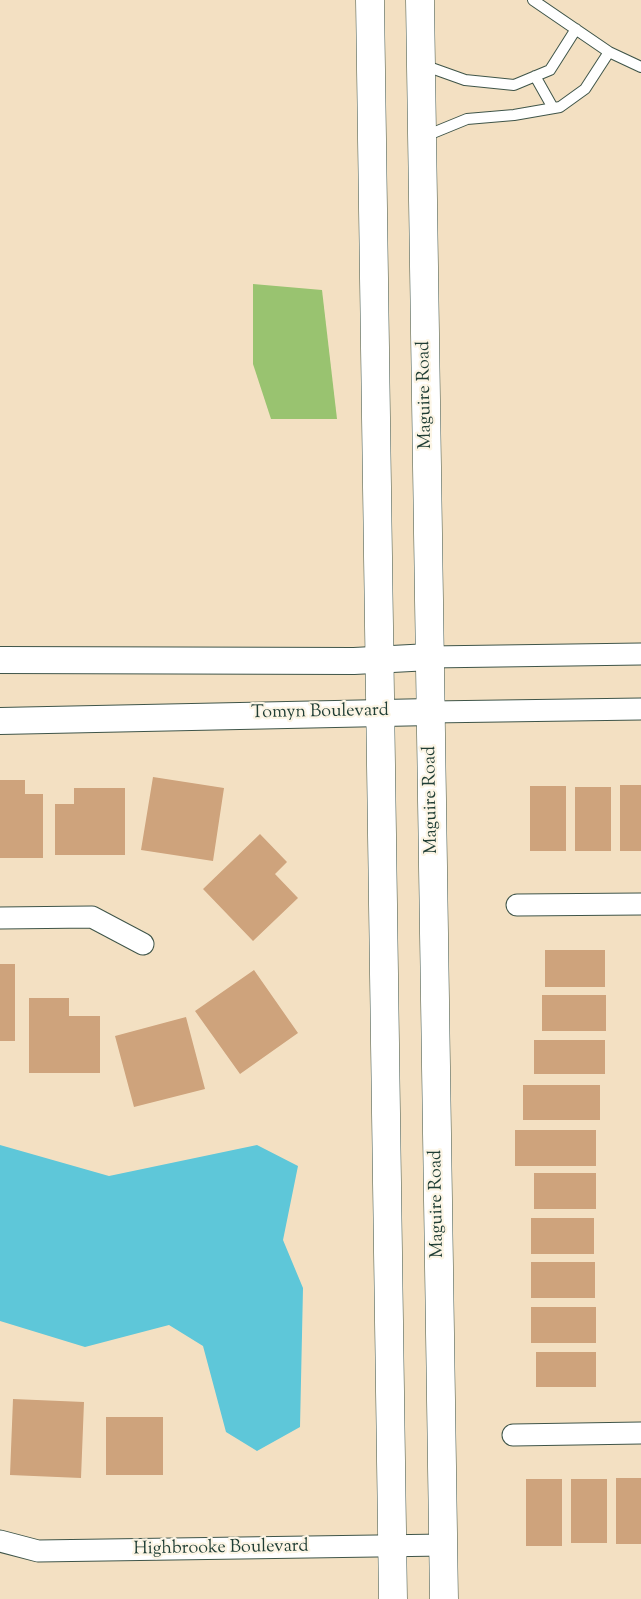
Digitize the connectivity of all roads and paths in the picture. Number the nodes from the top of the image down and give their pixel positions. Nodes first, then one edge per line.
1 (370, 0) edge
2 (420, 0) edge
3 (533, 0) edge
4 (576, 30) junction
5 (609, 52) junction
6 (421, 64) junction
7 (641, 67) edge
8 (535, 76) junction
9 (553, 108) junction
10 (422, 137) junction
11 (641, 654) edge
12 (430, 657) junction
13 (0, 660) edge
14 (380, 660) junction
15 (641, 709) edge
16 (380, 712) junction
17 (431, 712) junction
18 (0, 721) edge
19 (641, 904) edge
20 (517, 905) dead end
21 (0, 918) edge
22 (143, 944) dead end
23 (641, 1433) edge
24 (513, 1435) dead end
25 (0, 1541) edge
26 (444, 1545) junction
27 (392, 1546) junction
28 (393, 1599) edge
29 (444, 1599) edge

1 - 14 main road
2 - 6 main road, Maguire Road
3 - 4 lane
4 - 5 lane
4 - 8 lane
5 - 7 lane
5 - 9 lane
6 - 8 lane
6 - 10 main road, Maguire Road
8 - 9 lane
9 - 10 lane
10 - 12 main road, Maguire Road
11 - 12 street
12 - 14 street
12 - 17 main road, Maguire Road
13 - 14 street
14 - 16 main road
15 - 17 street, Tomyn Boulevard
16 - 17 street, Tomyn Boulevard
16 - 18 street, Tomyn Boulevard
16 - 27 main road
17 - 26 main road, Maguire Road
19 - 20 street
21 - 22 street
23 - 24 street
25 - 27 street, Highbrooke Boulevard
26 - 27 street, Highbrooke Boulevard
26 - 29 main road, Maguire Road
27 - 28 main road

